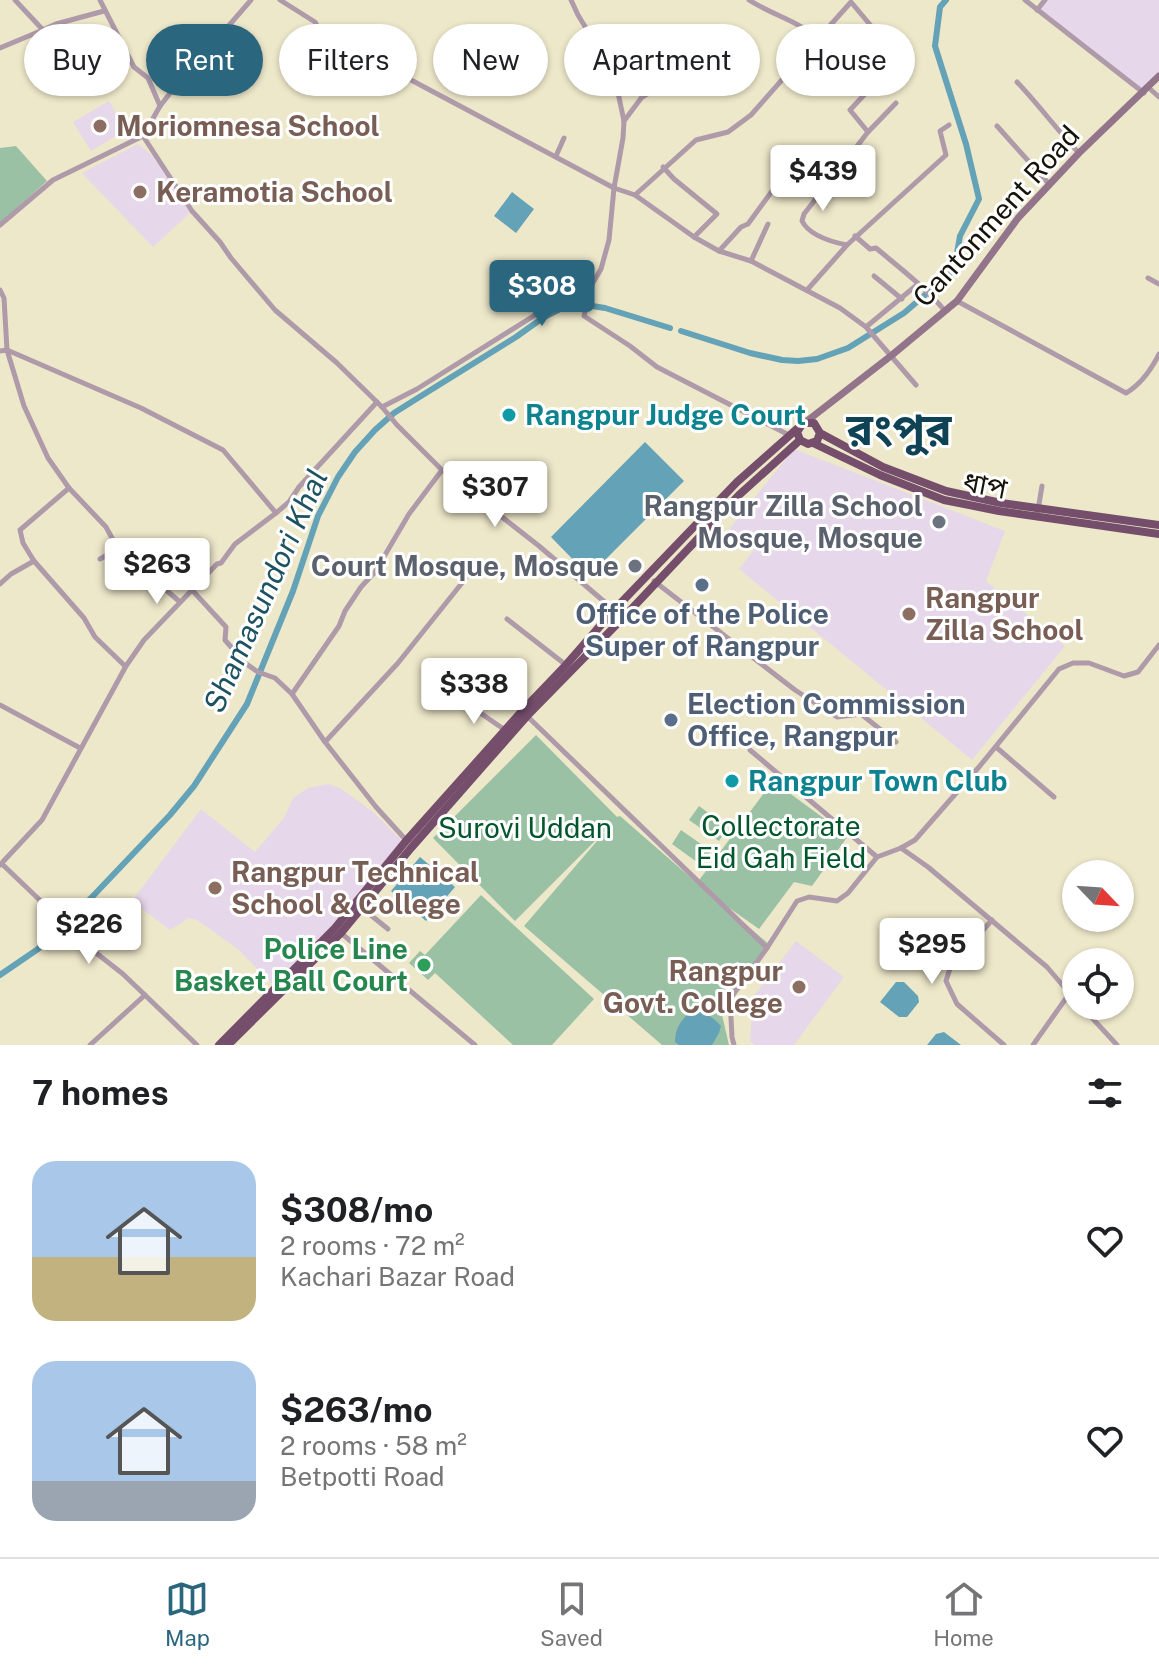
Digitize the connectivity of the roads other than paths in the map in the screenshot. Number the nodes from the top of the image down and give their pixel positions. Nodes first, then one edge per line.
1 (15, 0) edge
2 (100, 0) edge
3 (251, 0) edge
4 (280, 0) edge
5 (571, 0) edge
6 (749, 0) edge
7 (1025, 0) edge
8 (1045, 0) edge
9 (850, 1) edge
10 (1037, 10) junction
11 (104, 11) junction
12 (37, 24) edge
13 (56, 24) edge
14 (111, 24) edge
15 (316, 24) edge
16 (797, 24) edge
17 (831, 24) edge
18 (869, 24) edge
19 (24, 38) edge
20 (0, 48) edge
21 (130, 60) edge
22 (1159, 76) edge
23 (1017, 82) dead end
24 (417, 83) edge
25 (776, 87) edge
26 (1146, 90) junction
27 (644, 96) edge
28 (863, 96) edge
29 (1159, 97) edge
30 (896, 103) dead end
31 (160, 106) junction
32 (624, 121) junction
33 (949, 125) dead end
34 (997, 126) dead end
35 (868, 132) junction
36 (143, 136) junction
37 (564, 138) dead end
38 (1079, 153) junction
39 (556, 156) junction
40 (663, 167) junction
41 (786, 172) dead end
42 (615, 185) junction
43 (1050, 185) junction
44 (635, 195) junction
45 (768, 224) dead end
46 (0, 225) edge
47 (855, 236) junction
48 (694, 237) junction
49 (847, 245) junction
50 (719, 251) junction
51 (751, 261) junction
52 (874, 276) dead end
53 (1148, 278) dead end
54 (918, 284) junction
55 (1159, 284) edge
56 (592, 285) junction
57 (0, 290) edge
58 (807, 290) junction
59 (902, 299) junction
60 (957, 301) junction
61 (945, 311) junction
62 (866, 327) junction
63 (4, 350) edge
64 (1159, 354) edge
65 (892, 355) junction
66 (459, 364) junction
67 (462, 370) dead end
68 (916, 385) dead end
69 (417, 389) junction
70 (421, 396) dead end
71 (380, 404) junction
72 (823, 408) junction
73 (807, 421) junction
74 (798, 428) junction
75 (819, 429) junction
76 (790, 435) junction
77 (800, 440) junction
78 (813, 443) junction
79 (442, 470) junction
80 (1042, 486) dead end
81 (69, 488) junction
82 (1037, 512) junction
83 (276, 513) junction
84 (1159, 525) edge
85 (1159, 534) edge
86 (118, 549) junction
87 (100, 559) dead end
88 (34, 561) junction
89 (649, 574) junction
90 (466, 578) dead end
91 (656, 583) junction
92 (0, 584) edge
93 (192, 590) junction
94 (180, 602) junction
95 (614, 610) junction
96 (507, 619) dead end
97 (1159, 645) edge
98 (566, 665) junction
99 (126, 666) junction
100 (292, 694) junction
101 (460, 699) dead end
102 (0, 705) edge
103 (527, 716) junction
104 (505, 730) junction
105 (325, 742) junction
106 (896, 742) dead end
107 (996, 747) junction
108 (80, 748) junction
109 (750, 750) dead end
110 (1054, 797) dead end
111 (406, 841) junction
112 (901, 848) junction
113 (877, 857) junction
114 (1, 864) edge
115 (362, 908) junction
116 (992, 920) junction
117 (388, 929) dead end
118 (338, 930) junction
119 (767, 948) junction
120 (1062, 985) edge
121 (145, 995) junction
122 (1062, 1004) edge
123 (1094, 1020) edge
124 (90, 1045) edge
125 (197, 1045) edge
126 (219, 1045) edge
127 (228, 1045) edge
128 (475, 1045) edge
129 (734, 1045) edge
130 (1004, 1045) edge
131 (1033, 1045) edge
132 (1117, 1045) edge

1 - 12 street
2 - 11 street
3 - 31 street
4 - 15 street
5 - 32 street
6 - 16 street
7 - 10 street
8 - 10 street
9 - 17 street
9 - 18 street
10 - 26 street
11 - 13 street
11 - 14 street
19 - 20 street
21 - 31 street
22 - 26 main road, Cantonment Road
23 - 38 street
24 - 39 street
25 - 40 street
26 - 29 street
26 - 38 main road, Cantonment Road
27 - 32 street
28 - 35 street
30 - 35 street
31 - 36 street
32 - 42 street
33 - 47 street
34 - 43 street
35 - 49 street
36 - 46 street
36 - 71 street
37 - 39 street
38 - 43 main road, Cantonment Road
39 - 42 street
40 - 44 street
40 - 48 street
41 - 50 street
42 - 44 street
42 - 56 street
43 - 60 main road, Cantonment Road
44 - 48 street
45 - 51 street
47 - 49 street
47 - 54 street
48 - 50 street
49 - 58 street
50 - 51 street
51 - 58 street
52 - 59 street
53 - 55 street
54 - 59 street
54 - 61 street
56 - 66 street
56 - 76 street
57 - 63 street
58 - 62 street
59 - 62 street
60 - 61 main road, Cantonment Road
60 - 64 street
61 - 65 main road, Cantonment Road
62 - 65 street
63 - 81 street
63 - 83 street
65 - 68 street
65 - 72 main road, Cantonment Road
66 - 67 street
66 - 69 street
69 - 70 street
69 - 71 street
71 - 79 street
71 - 83 street
72 - 73 main road, Cantonment Road
72 - 75 main road
73 - 74 highway
73 - 75 highway, ধাপ
74 - 76 highway
74 - 77 highway
75 - 78 highway
75 - 82 highway, ধাপ
76 - 89 highway
77 - 78 highway, ধাপ
77 - 91 highway
78 - 82 highway, ধাপ
79 - 95 street
79 - 100 street
80 - 82 street
81 - 86 street
81 - 88 street
82 - 84 highway, ধাপ
82 - 85 highway, ধাপ
83 - 93 street
86 - 87 street
86 - 94 street
88 - 92 street
88 - 99 street
89 - 91 street
89 - 95 highway
90 - 105 street
91 - 103 highway
91 - 106 street
93 - 94 street
93 - 100 street
94 - 99 street
95 - 98 highway
96 - 98 street
97 - 107 street
98 - 104 highway
99 - 108 street
100 - 105 street
101 - 104 street
102 - 108 street
103 - 115 highway
103 - 119 street
104 - 111 highway
105 - 111 street
107 - 110 street
107 - 112 street
108 - 114 street
109 - 113 street
111 - 118 highway
112 - 113 street
112 - 116 street
113 - 119 street
114 - 121 street
115 - 117 street
115 - 118 highway
116 - 120 street
116 - 130 street
118 - 126 highway
118 - 127 highway
118 - 128 street
119 - 129 street
121 - 124 street
121 - 125 street
122 - 131 street
123 - 132 street

